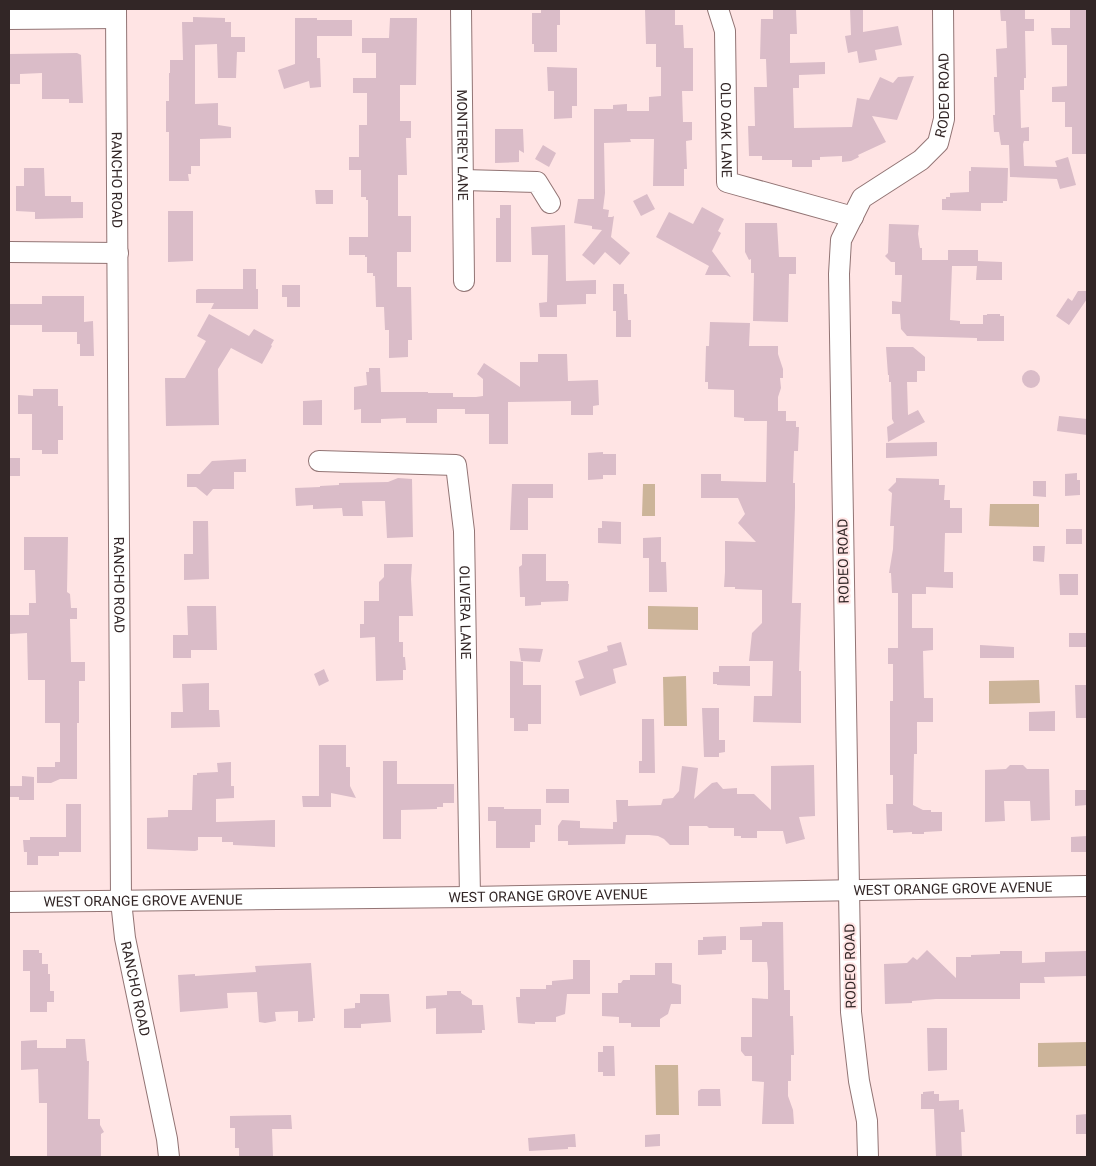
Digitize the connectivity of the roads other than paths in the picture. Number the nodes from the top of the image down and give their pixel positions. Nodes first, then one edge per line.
1 (460, 9) edge
2 (718, 9) edge
3 (943, 9) edge
4 (119, 11) edge
5 (9, 19) edge
6 (463, 180) junction
7 (550, 203) dead end
8 (853, 217) junction
9 (9, 252) edge
10 (118, 253) junction
11 (464, 281) dead end
12 (319, 461) dead end
13 (1087, 886) edge
14 (848, 890) junction
15 (470, 897) junction
16 (121, 901) junction
17 (9, 902) edge
18 (169, 1157) edge
19 (868, 1157) edge

1 - 6 street, MONTEREY LANE
2 - 8 street, OLD OAK LANE
3 - 8 street, RODEO ROAD
4 - 5 street
4 - 10 street, RANCHO ROAD
6 - 7 street
6 - 11 street, MONTEREY LANE
8 - 14 street, RODEO ROAD
9 - 10 street
10 - 16 street, RANCHO ROAD
12 - 15 street, OLIVERA LANE
13 - 14 street, WEST ORANGE GROVE AVENUE
14 - 15 street, WEST ORANGE GROVE AVENUE
14 - 19 street, RODEO ROAD
15 - 16 street, WEST ORANGE GROVE AVENUE
16 - 17 street, WEST ORANGE GROVE AVENUE
16 - 18 street, RANCHO ROAD

